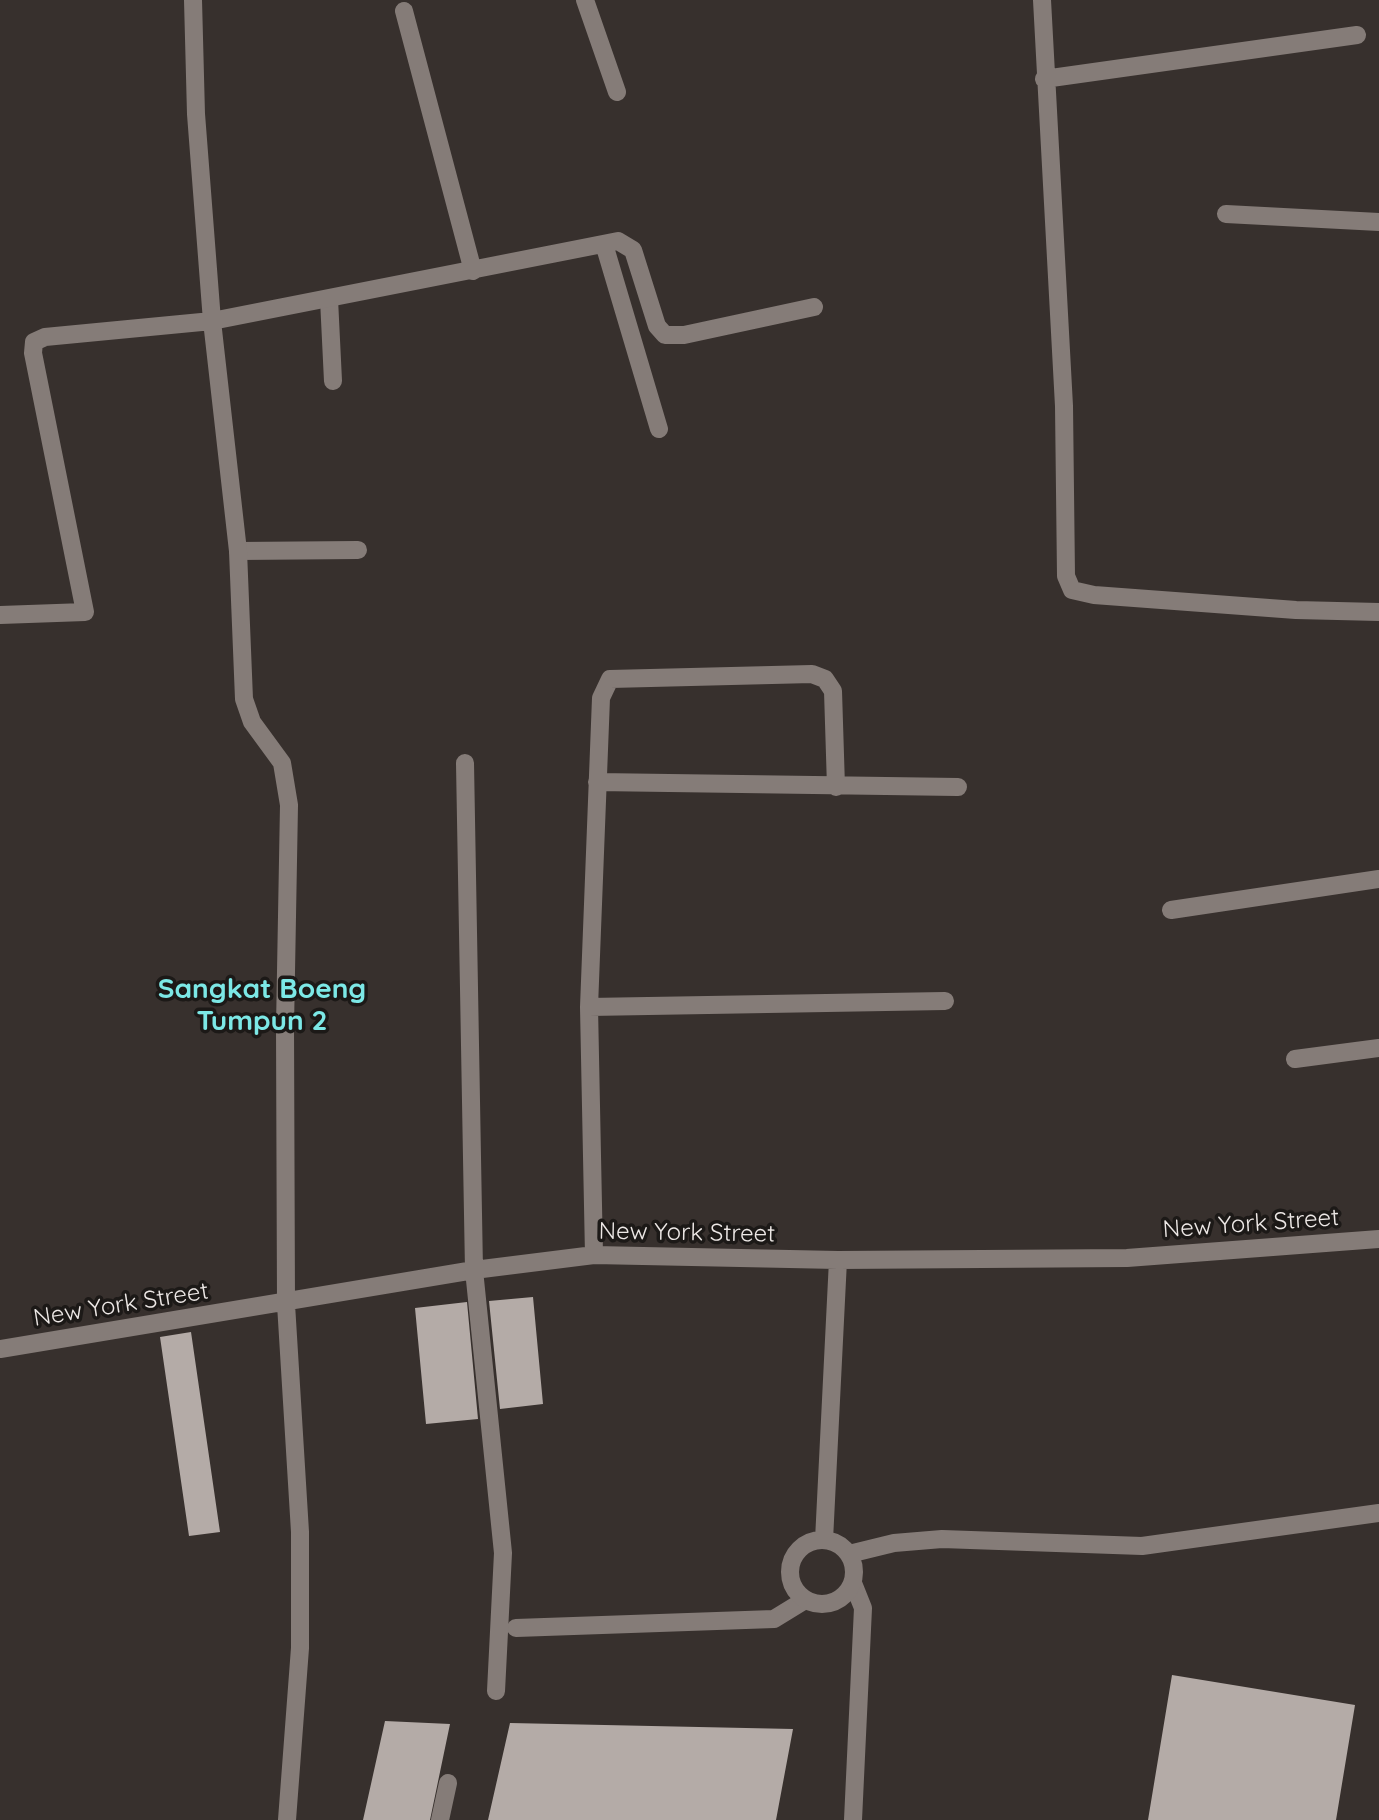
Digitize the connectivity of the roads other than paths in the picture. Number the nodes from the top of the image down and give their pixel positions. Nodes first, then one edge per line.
1 (193, 0) edge
2 (585, 0) edge
3 (1042, 0) edge
4 (404, 11) dead end
5 (1357, 35) dead end
6 (1044, 79) junction
7 (617, 92) dead end
8 (1226, 214) dead end
9 (1379, 222) edge
10 (604, 244) junction
11 (473, 271) junction
12 (329, 299) junction
13 (814, 307) dead end
14 (212, 321) junction
15 (333, 381) dead end
16 (659, 429) dead end
17 (358, 550) dead end
18 (238, 551) junction
19 (1379, 612) edge
20 (0, 615) edge
21 (466, 763) dead end
22 (597, 782) junction
23 (836, 787) junction
24 (958, 787) dead end
25 (1379, 880) edge
26 (1171, 910) dead end
27 (945, 1001) dead end
28 (589, 1007) junction
29 (1379, 1048) edge
30 (1295, 1059) dead end
31 (1379, 1239) edge
32 (594, 1255) junction
33 (838, 1261) junction
34 (474, 1270) junction
35 (286, 1304) junction
36 (0, 1349) edge
37 (1379, 1513) edge
38 (824, 1540) junction
39 (849, 1554) junction
40 (853, 1583) junction
41 (805, 1600) junction
42 (516, 1628) dead end
43 (496, 1691) dead end
44 (448, 1783) dead end
45 (287, 1820) edge
46 (440, 1820) edge
47 (853, 1820) edge

1 - 14 street
2 - 7 street
3 - 6 street
4 - 11 street
5 - 6 street
6 - 19 street
8 - 9 street
10 - 11 street
10 - 13 street
10 - 16 street
11 - 12 street
12 - 14 street
12 - 15 street
14 - 18 street
14 - 20 street
17 - 18 street
18 - 35 street
21 - 34 street
22 - 23 street
22 - 23 street
22 - 28 street
23 - 24 street
25 - 26 street
27 - 28 street
28 - 32 street
29 - 30 street
31 - 33 street, New York Street
32 - 33 street, New York Street
32 - 34 street, New York Street
33 - 38 street
34 - 35 street, New York Street
34 - 43 street
35 - 36 street, New York Street
35 - 45 street
37 - 39 street
38 - 39 street
38 - 41 street
39 - 40 street
40 - 41 street
40 - 47 street
41 - 42 street
44 - 46 street

